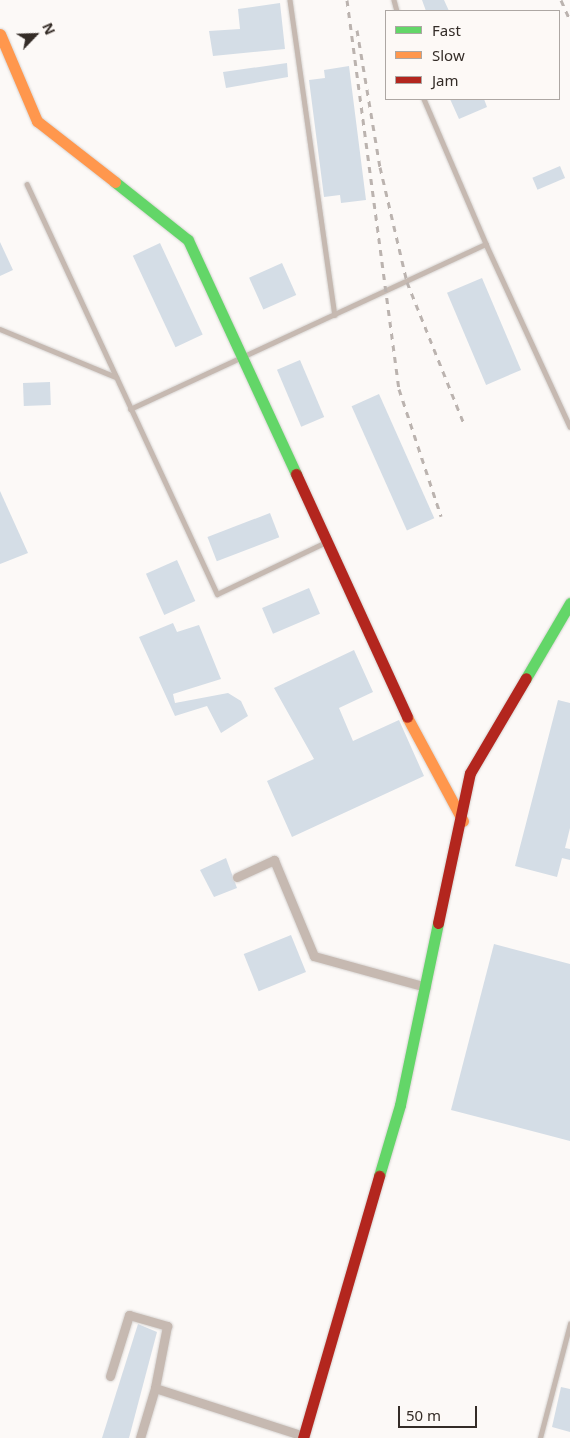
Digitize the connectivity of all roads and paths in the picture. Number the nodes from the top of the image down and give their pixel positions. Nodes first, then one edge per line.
1 (290, 0) edge
2 (0, 34) edge
3 (424, 100) edge
4 (27, 184) dead end
5 (486, 244) junction
6 (335, 315) junction
7 (0, 329) edge
8 (243, 358) junction
9 (116, 377) junction
10 (130, 409) junction
11 (570, 427) edge
12 (327, 541) junction
13 (570, 604) edge
14 (463, 821) junction
15 (237, 877) dead end
16 (426, 987) junction
17 (570, 1324) edge
18 (110, 1376) dead end
19 (155, 1388) junction
20 (303, 1437) edge
21 (140, 1438) edge
22 (540, 1438) edge

1 - 6 lane
2 - 8 street
3 - 5 lane
4 - 9 lane
5 - 6 lane
5 - 11 lane
6 - 8 lane
7 - 9 lane
8 - 10 lane
8 - 12 street
9 - 10 lane
10 - 12 lane
12 - 14 street
13 - 14 street
14 - 16 street
15 - 16 street
16 - 20 street
17 - 22 lane
18 - 19 street
19 - 20 street
19 - 21 street

